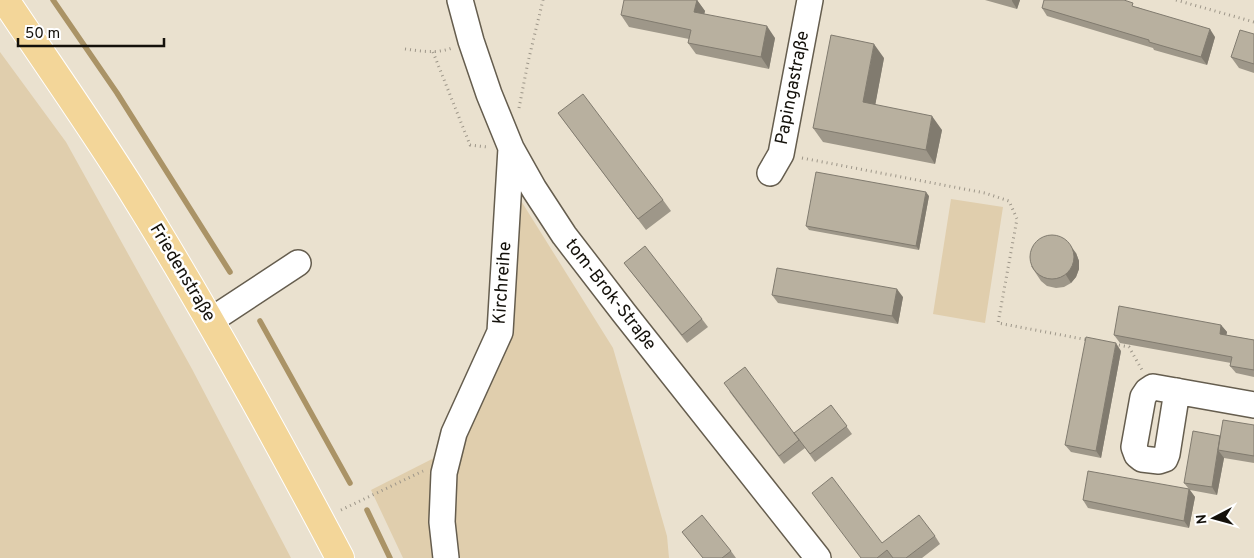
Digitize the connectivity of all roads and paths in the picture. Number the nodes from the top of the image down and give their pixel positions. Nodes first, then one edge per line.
1 (5, 0) edge
2 (460, 0) edge
3 (543, 0) edge
4 (810, 0) edge
5 (1176, 0) edge
6 (1254, 22) edge
7 (405, 49) dead end
8 (445, 50) dead end
9 (434, 52) junction
10 (519, 110) dead end
11 (512, 148) junction
12 (776, 164) joint
13 (298, 263) dead end
14 (210, 321) junction
15 (1090, 340) edge
16 (1106, 343) edge
17 (1152, 388) junction
18 (1177, 391) junction
19 (1254, 405) edge
20 (444, 473) junction
21 (339, 510) dead end
22 (340, 558) edge
23 (446, 558) edge
24 (818, 558) edge

1 - 14 main road, Friedenstraße
2 - 11 street, tom-Brok-Straße
3 - 10 path
4 - 12 street, Papingastraße
5 - 6 path
7 - 9 path
8 - 9 path
9 - 11 path
11 - 20 street, Kirchreihe
11 - 24 street, tom-Brok-Straße
12 - 15 path
13 - 14 street
14 - 22 main road, Friedenstraße
16 - 17 path
17 - 18 street
17 - 18 street
18 - 19 street
20 - 21 path
20 - 23 street, Kirchreihe

